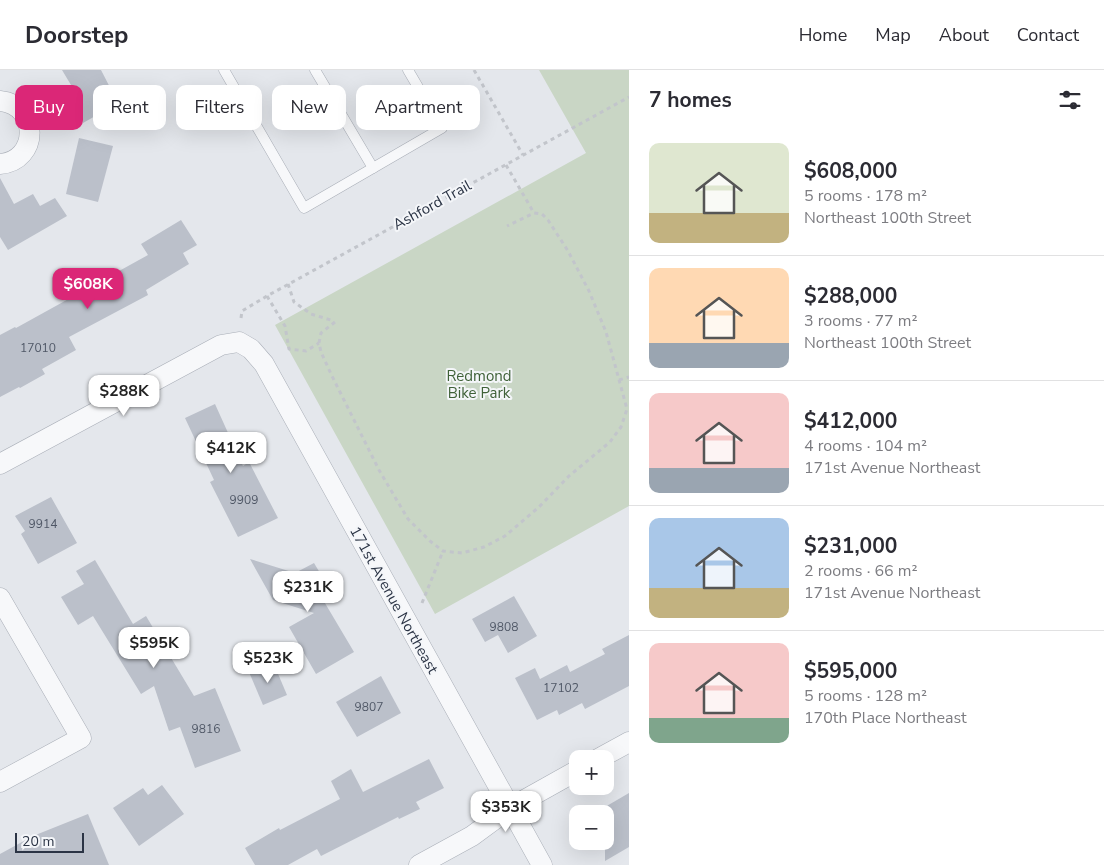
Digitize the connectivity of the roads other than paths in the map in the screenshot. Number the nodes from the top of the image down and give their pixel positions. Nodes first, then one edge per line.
1 (224, 70) edge
2 (315, 70) edge
3 (408, 70) edge
4 (0, 101) edge
5 (0, 164) edge
6 (373, 168) junction
7 (0, 464) edge
8 (0, 598) edge
9 (629, 742) edge
10 (614, 750) edge
11 (569, 775) edge
12 (0, 782) edge
13 (510, 808) junction
14 (418, 865) edge
15 (542, 865) edge

1 - 6 lane
2 - 6 lane
3 - 6 lane
4 - 5 street
7 - 13 street, 171st Avenue Northeast
8 - 12 street
9 - 10 street
11 - 13 street
13 - 14 street
13 - 15 street, 171st Avenue Northeast

